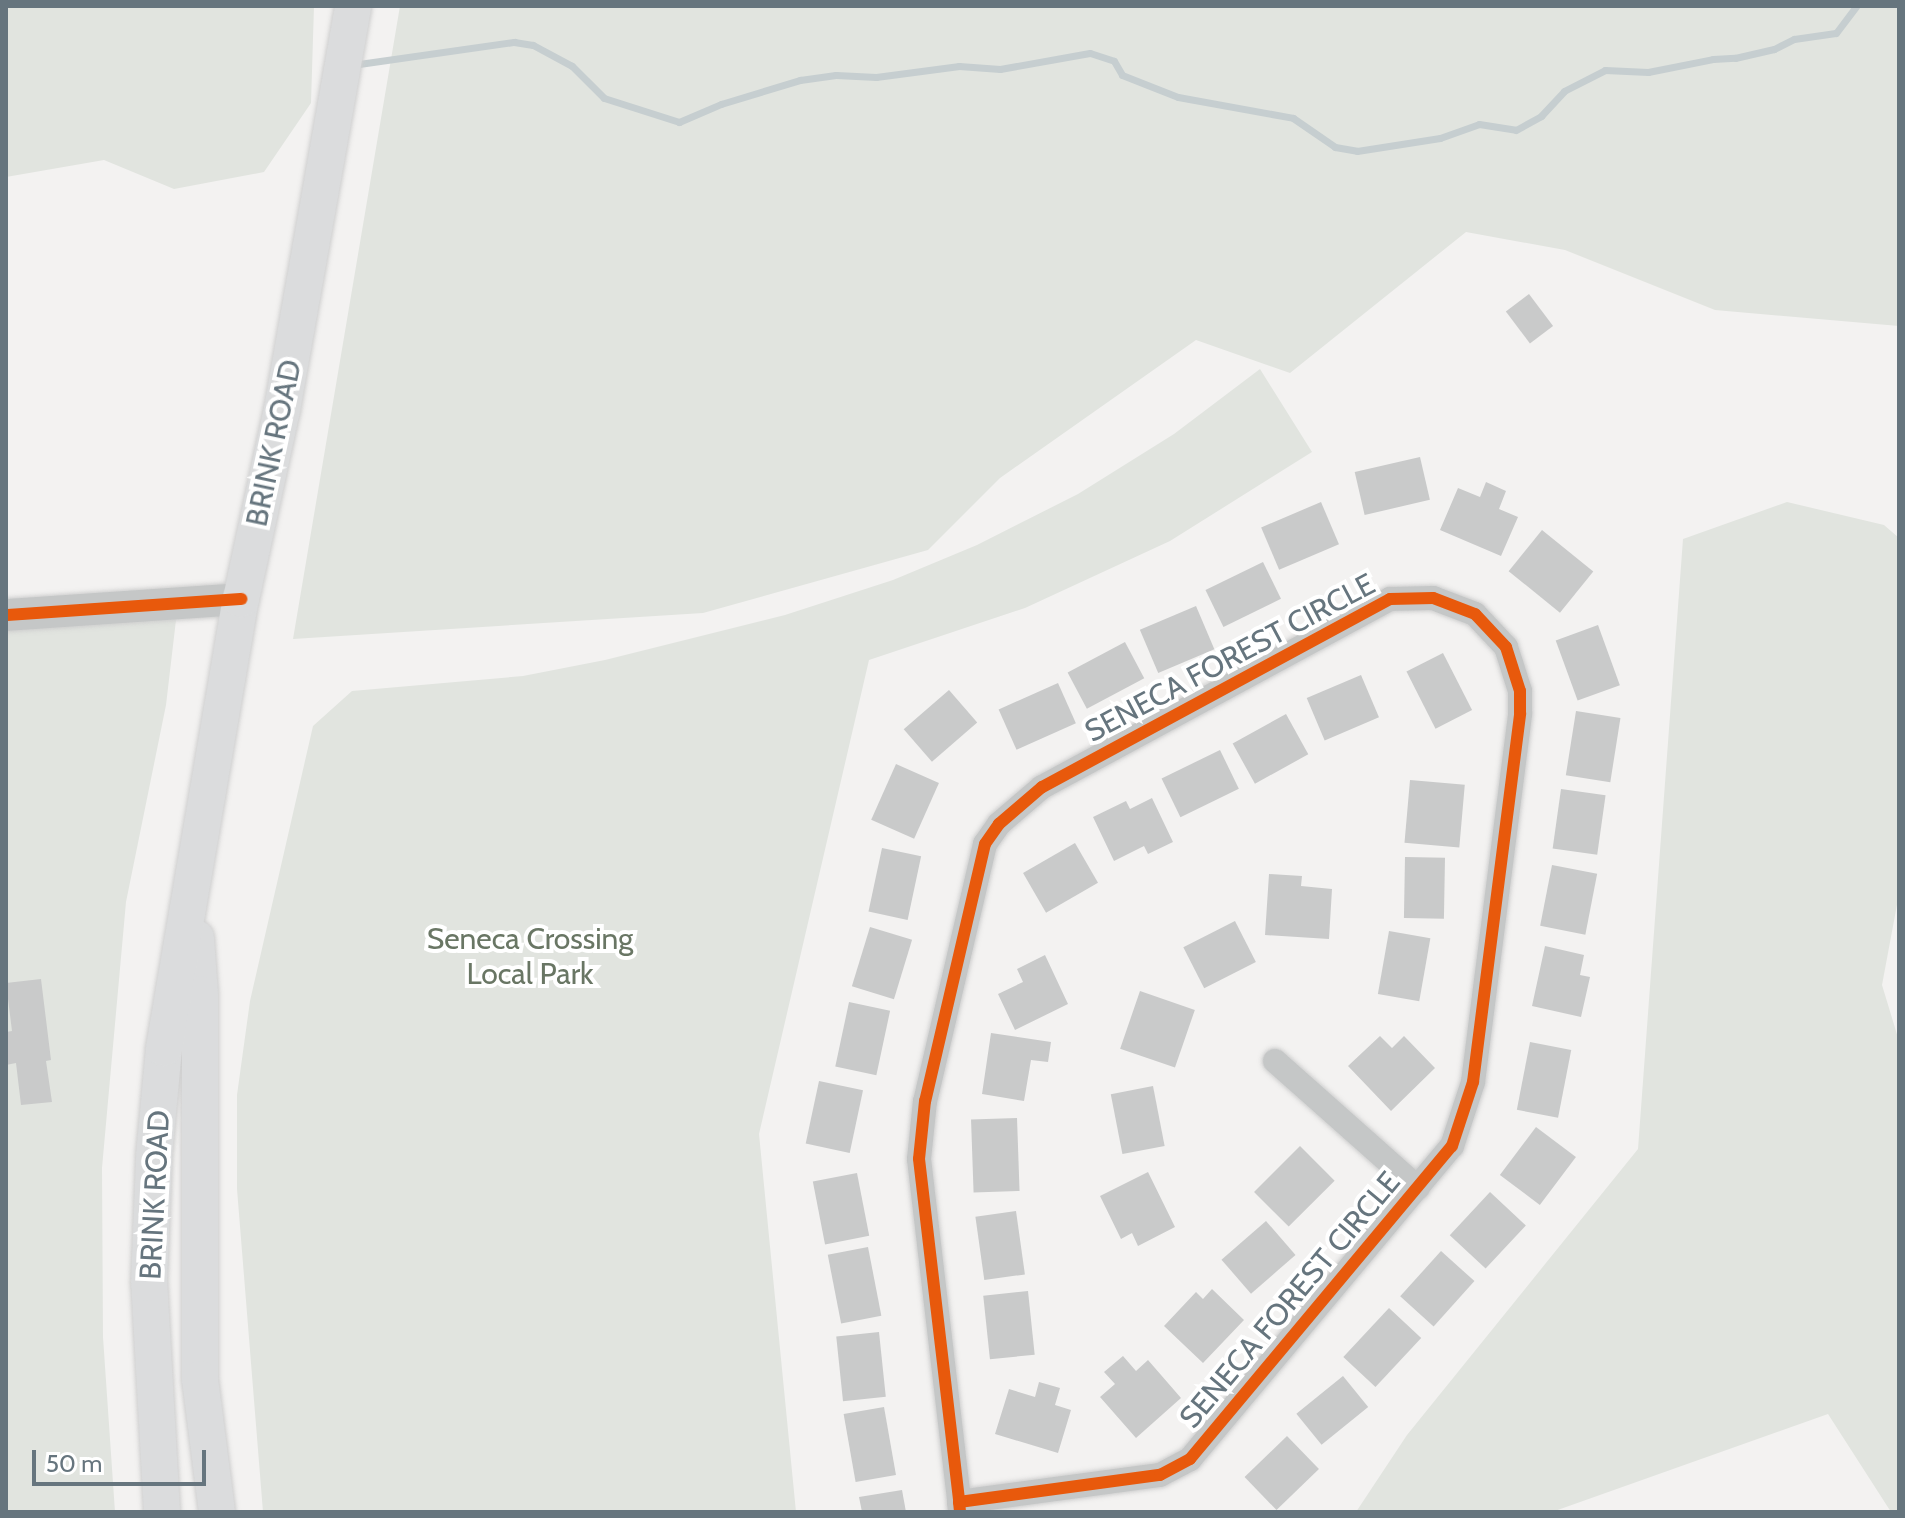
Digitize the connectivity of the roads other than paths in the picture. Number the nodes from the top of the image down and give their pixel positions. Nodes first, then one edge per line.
1 (353, 6) edge
2 (241, 599) junction
3 (6, 615) edge
4 (193, 880) junction
5 (1275, 1061) dead end
6 (1418, 1188) junction
7 (960, 1507) edge
8 (162, 1512) edge
9 (217, 1512) edge

1 - 2 main road, BRINK ROAD
2 - 3 street
2 - 4 main road, BRINK ROAD
4 - 8 main road, BRINK ROAD
4 - 9 main road, BRINK ROAD
5 - 6 street
6 - 7 street, SENECA FOREST CIRCLE
6 - 7 street, SENECA FOREST CIRCLE

